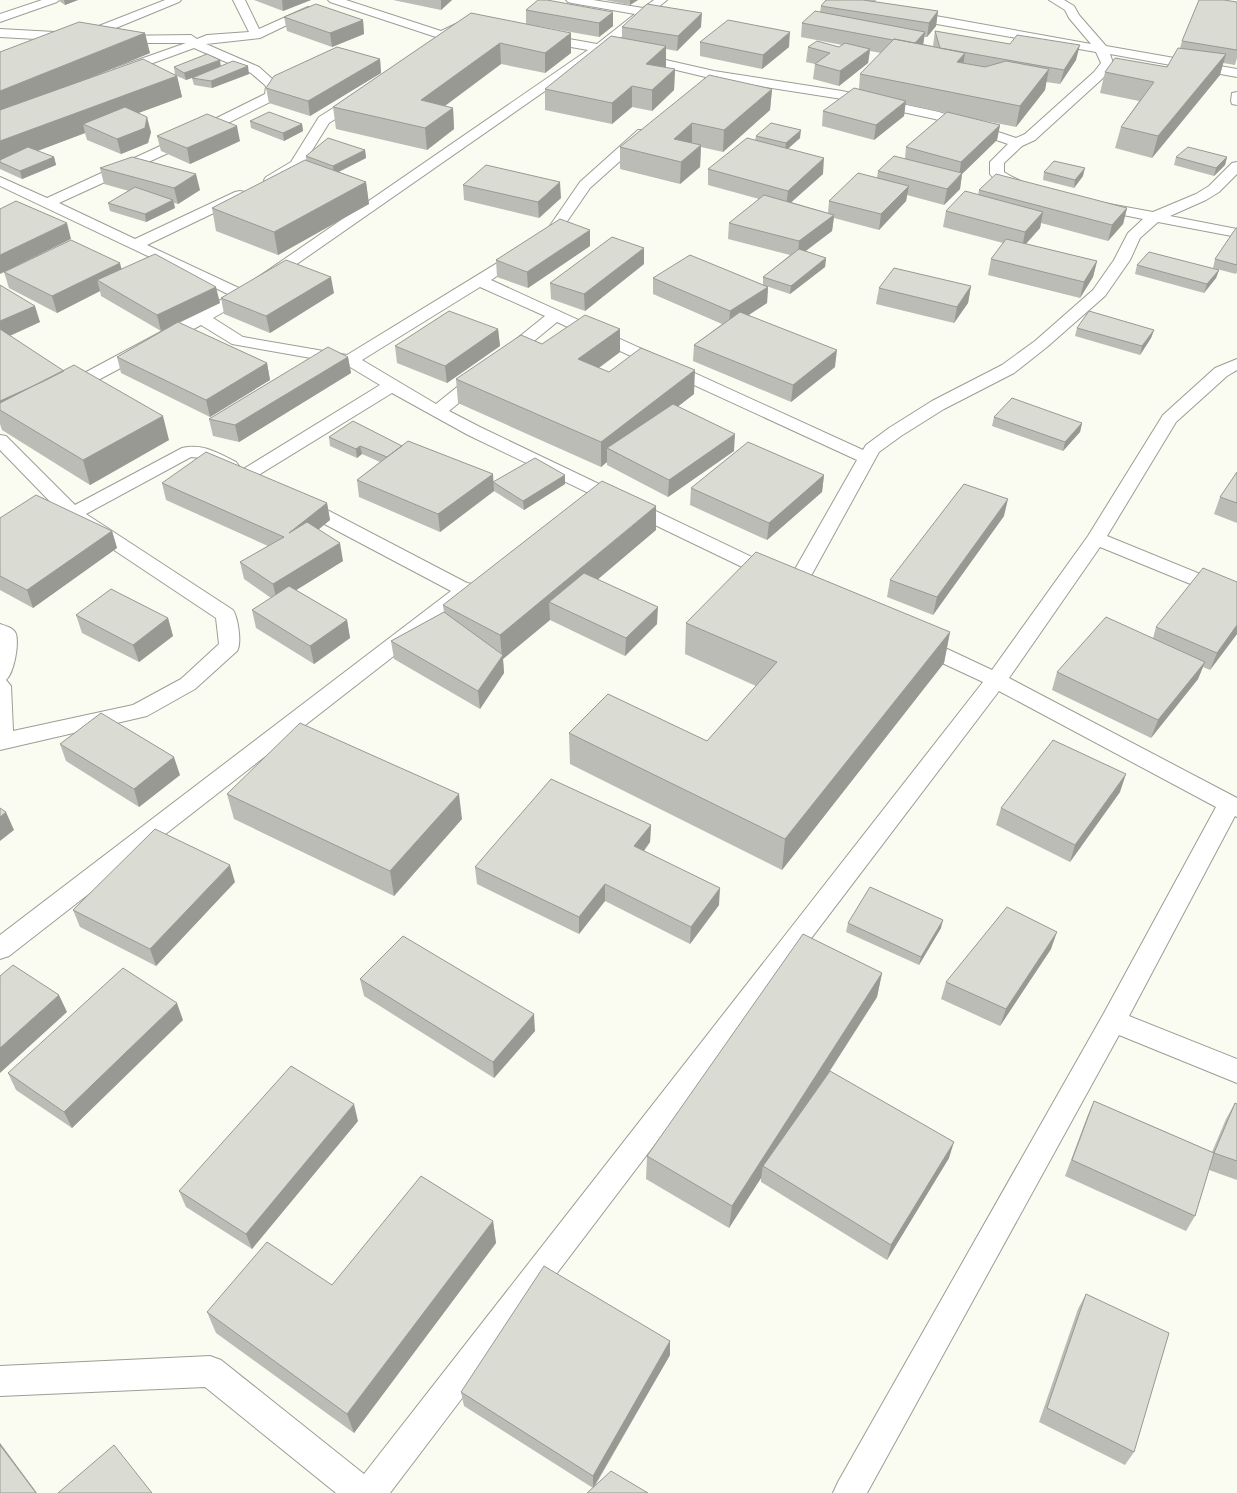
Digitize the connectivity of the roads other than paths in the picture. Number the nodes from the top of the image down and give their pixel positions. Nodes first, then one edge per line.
1 (53, 0) edge
2 (175, 0) edge
3 (239, 0) edge
4 (329, 0) edge
5 (334, 0) edge
6 (572, 0) edge
7 (661, 0) edge
8 (1055, 0) edge
9 (644, 12) junction
10 (895, 13) edge
11 (0, 18) edge
12 (479, 28) edge
13 (0, 33) edge
14 (256, 35) junction
15 (442, 35) junction
16 (532, 36) edge
17 (82, 38) junction
18 (200, 41) junction
19 (431, 44) edge
20 (599, 48) junction
21 (54, 49) edge
22 (1102, 51) junction
23 (1237, 73) edge
24 (714, 75) junction
25 (105, 76) edge
26 (702, 85) edge
27 (371, 90) edge
28 (1237, 96) edge
29 (1237, 101) edge
30 (652, 125) edge
31 (1017, 143) junction
32 (1237, 166) edge
33 (0, 181) edge
34 (16, 188) junction
35 (1036, 192) edge
36 (0, 194) edge
37 (47, 203) junction
38 (1088, 204) edge
39 (1154, 218) junction
40 (1237, 233) edge
41 (135, 245) junction
42 (478, 280) junction
43 (242, 295) junction
44 (556, 316) junction
45 (202, 318) junction
46 (350, 360) junction
47 (1237, 364) edge
48 (393, 385) junction
49 (56, 396) edge
50 (438, 411) junction
51 (0, 440) edge
52 (866, 458) junction
53 (246, 475) junction
54 (267, 486) edge
55 (603, 493) junction
56 (288, 497) edge
57 (584, 506) edge
58 (73, 514) junction
59 (1096, 538) junction
60 (484, 577) edge
61 (465, 590) junction
62 (1237, 598) edge
63 (0, 631) edge
64 (903, 636) edge
65 (0, 675) edge
66 (996, 680) junction
67 (0, 686) edge
68 (1, 742) edge
69 (1233, 806) edge
70 (0, 949) edge
71 (1113, 1021) junction
72 (1237, 1072) edge
73 (0, 1381) edge
74 (362, 1493) edge
75 (370, 1493) edge
76 (849, 1493) edge

1 - 11 street
2 - 17 street
3 - 14 street
4 - 14 street
5 - 15 street
6 - 9 street
7 - 9 street
8 - 22 street
9 - 20 street
10 - 22 street
12 - 15 street
13 - 17 street
14 - 18 street
15 - 19 street
16 - 20 street
17 - 18 street
17 - 21 street
18 - 25 street
18 - 37 street
20 - 24 street
20 - 43 street
22 - 23 street
22 - 31 street
24 - 26 street
24 - 31 street
27 - 41 street
28 - 29 street
30 - 42 street
31 - 35 street
32 - 39 street
33 - 34 street
34 - 36 street
34 - 37 street
37 - 41 street
38 - 39 street
39 - 40 street
39 - 52 street
41 - 43 street
42 - 44 street
42 - 46 street
43 - 45 street
44 - 50 street
44 - 52 street
45 - 46 street
45 - 49 street
46 - 48 street
47 - 59 street
48 - 50 street
48 - 53 street
50 - 55 street
51 - 58 street
52 - 55 street
53 - 54 street
53 - 58 street
55 - 57 street
56 - 61 street
58 - 68 street
59 - 62 street
59 - 66 street
60 - 61 street
61 - 70 street
63 - 65 street
64 - 66 street
66 - 69 street
66 - 75 street
67 - 68 street
69 - 71 street
71 - 72 street
71 - 76 street
73 - 74 street

